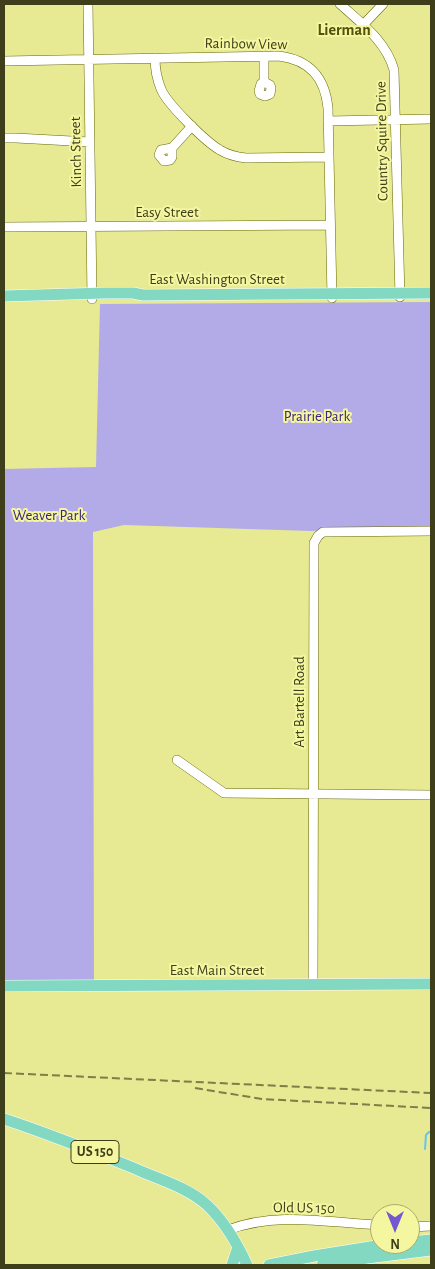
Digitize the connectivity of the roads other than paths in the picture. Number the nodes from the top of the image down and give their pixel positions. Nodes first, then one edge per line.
1 (88, 4) edge
2 (340, 4) edge
3 (383, 4) edge
4 (364, 25) junction
5 (264, 56) junction
6 (155, 58) junction
7 (89, 59) junction
8 (4, 61) edge
9 (264, 82) dead end
10 (431, 119) edge
11 (396, 120) junction
12 (328, 121) junction
13 (192, 126) junction
14 (4, 138) edge
15 (90, 142) junction
16 (172, 148) dead end
17 (328, 158) junction
18 (330, 226) junction
19 (4, 227) edge
20 (90, 227) junction
21 (400, 295) junction
22 (431, 295) edge
23 (4, 296) edge
24 (332, 296) junction
25 (91, 297) junction
26 (4, 300) edge
27 (431, 531) edge
28 (177, 760) dead end
29 (313, 794) junction
30 (431, 795) edge
31 (313, 984) junction
32 (431, 984) edge
33 (4, 986) edge
34 (4, 1119) edge
35 (370, 1225) edge
36 (228, 1230) junction
37 (238, 1247) junction
38 (370, 1247) edge
39 (431, 1250) edge
40 (232, 1265) edge
41 (247, 1265) edge
42 (269, 1265) edge
43 (322, 1265) edge

1 - 7 street, Kinch Street
2 - 4 street, Country Squire Drive
3 - 4 street
4 - 11 street, Country Squire Drive
5 - 6 street, Rainbow View
5 - 9 street
5 - 12 street, Rainbow View
6 - 7 street, Rainbow View
6 - 13 street
7 - 8 street, Rainbow View
7 - 15 street, Kinch Street
10 - 11 street
11 - 12 street
11 - 21 street, Country Squire Drive
12 - 17 street, Rainbow View
13 - 16 street
13 - 17 street
14 - 15 street
15 - 20 street, Kinch Street
17 - 18 street, Rainbow View
18 - 20 street, Easy Street
18 - 24 street, Rainbow View
19 - 20 street, Easy Street
20 - 25 street, Kinch Street
21 - 22 main road, East Washington Street
21 - 24 main road, East Washington Street
23 - 25 main road, East Washington Street
24 - 25 main road, East Washington Street
25 - 26 main road, East Washington Street
27 - 29 street, Art Bartell Road
28 - 29 street
29 - 30 street
29 - 31 street, Art Bartell Road
31 - 32 main road, East Main Street
31 - 33 main road, East Main Street
34 - 36 main road, US 150
35 - 36 street, Old US 150
36 - 37 main road, US 150
37 - 40 main road
37 - 41 main road, US 150
38 - 42 main road
39 - 43 main road

